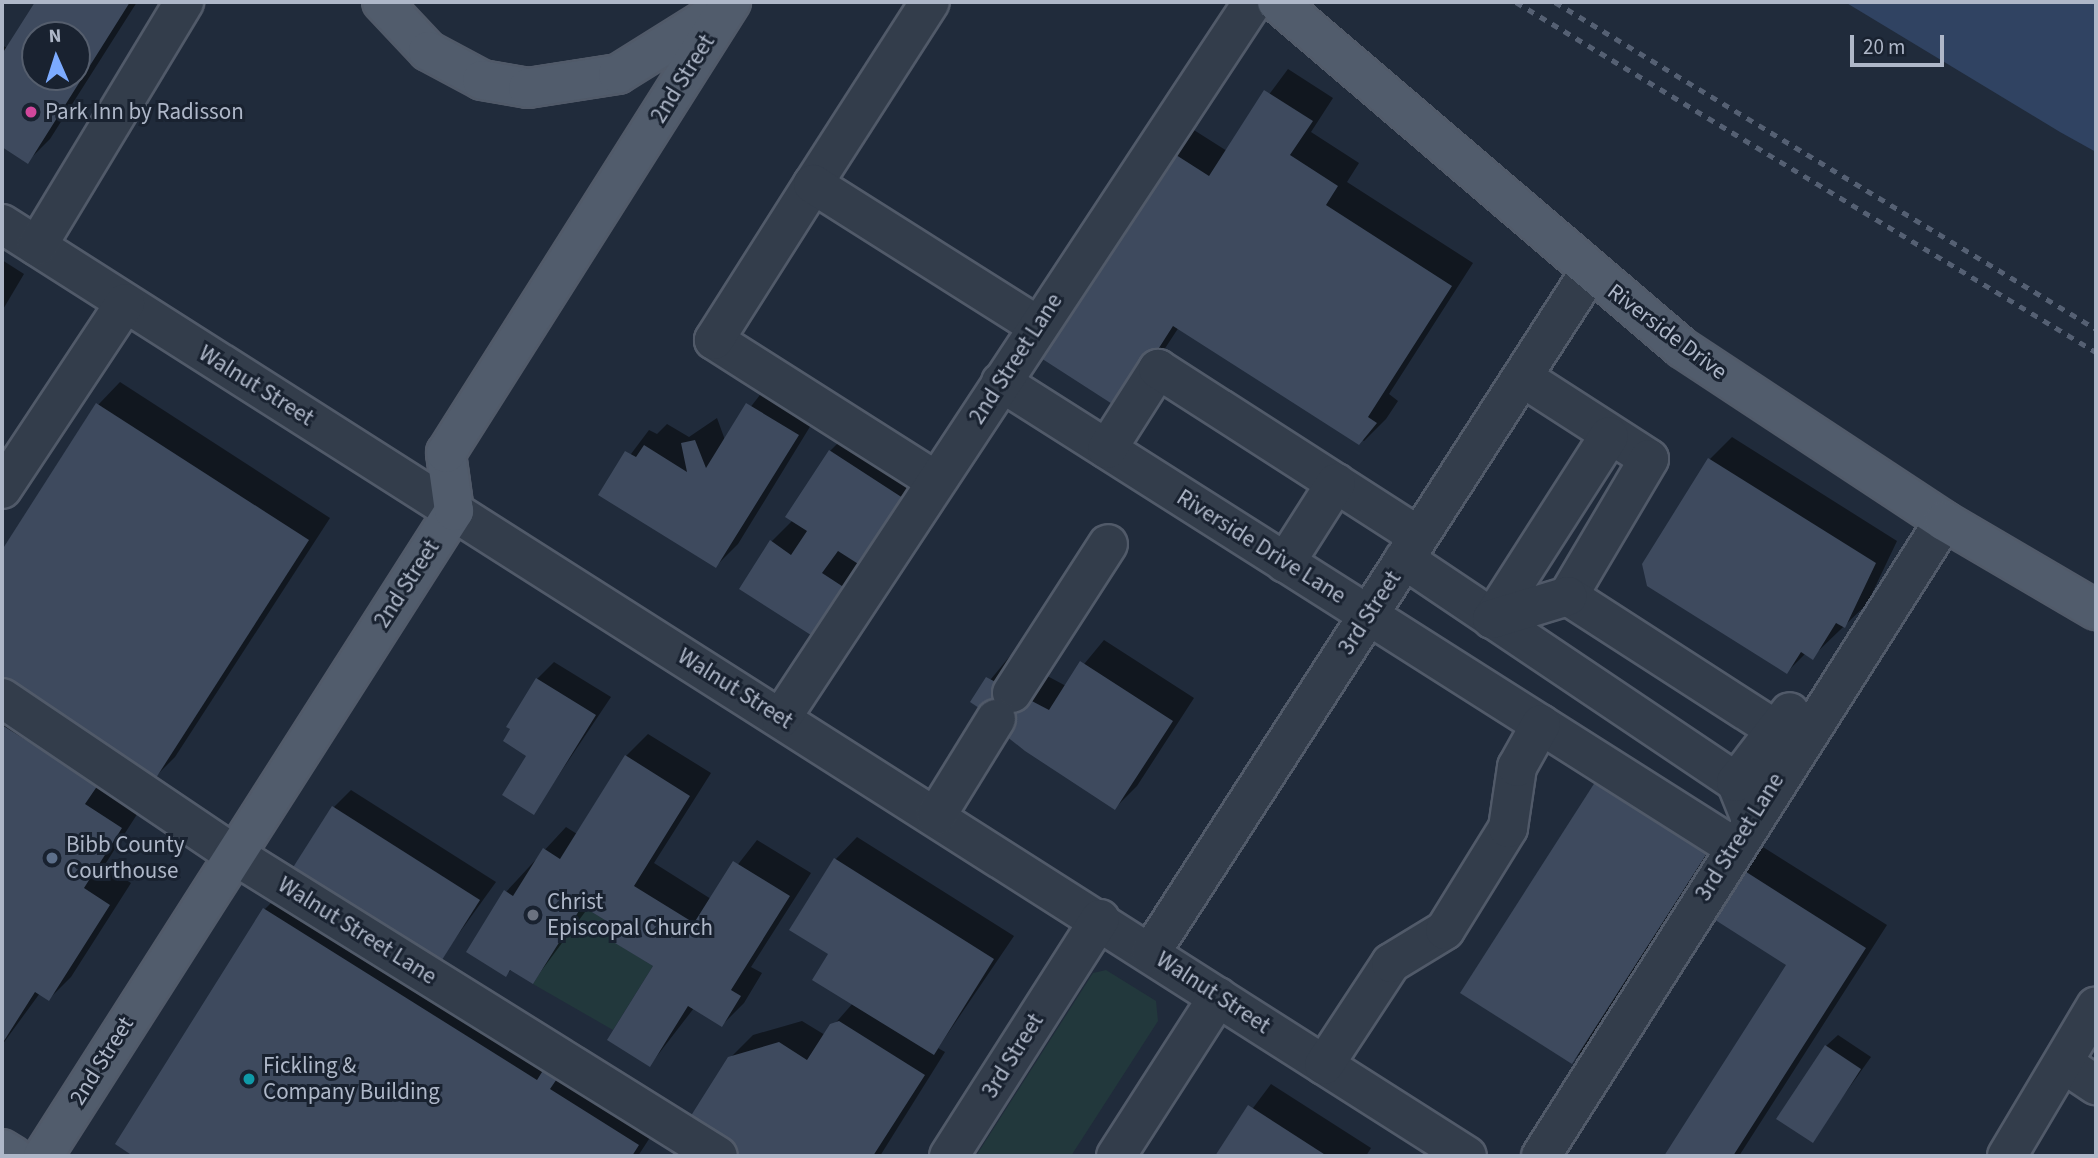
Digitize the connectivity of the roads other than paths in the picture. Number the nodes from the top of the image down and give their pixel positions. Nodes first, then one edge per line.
1 (184, 2) edge
2 (382, 2) edge
3 (930, 2) edge
4 (1253, 2) edge
5 (1277, 2) edge
6 (731, 3) edge
7 (813, 184) junction
8 (2, 224) edge
9 (37, 246) junction
10 (1589, 273) junction
11 (125, 303) junction
12 (1038, 326) junction
13 (1522, 377) junction
14 (1001, 382) junction
15 (1609, 436) junction
16 (1107, 449) junction
17 (936, 481) junction
18 (1336, 483) junction
19 (2, 489) edge
20 (454, 511) junction
21 (1944, 521) junction
22 (1108, 544) dead end
23 (1411, 548) junction
24 (1285, 563) junction
25 (1568, 596) junction
26 (2096, 610) edge
27 (1369, 614) junction
28 (1492, 619) junction
29 (1842, 654) dead end
30 (2, 698) edge
31 (781, 718) junction
32 (1541, 724) junction
33 (1774, 729) junction
34 (1735, 782) junction
35 (936, 816) junction
36 (1742, 833) junction
37 (233, 854) junction
38 (1100, 919) junction
39 (1151, 952) junction
40 (1218, 997) junction
41 (2096, 1006) edge
42 (2063, 1063) junction
43 (1324, 1065) junction
44 (2096, 1084) edge
45 (2, 1149) edge
46 (710, 1154) edge
47 (13, 1156) edge
48 (43, 1156) edge
49 (949, 1156) edge
50 (1116, 1156) edge
51 (1467, 1156) edge
52 (1541, 1156) edge
53 (2007, 1156) edge

1 - 9 street
2 - 6 main road
3 - 7 street
4 - 12 street, 2nd Street Lane
5 - 10 main road, Riverside Drive
6 - 20 main road, 2nd Street
7 - 12 street
7 - 17 street
8 - 9 street, Walnut Street
9 - 11 street, Walnut Street
10 - 13 street, 3rd Street
10 - 21 main road, Riverside Drive
11 - 19 street
11 - 20 street, Walnut Street
12 - 14 street, 2nd Street Lane
13 - 15 street
13 - 23 street, 3rd Street
14 - 16 street, Riverside Drive Lane
14 - 17 street, 2nd Street Lane
15 - 25 street
15 - 28 street
16 - 18 street
16 - 24 street, Riverside Drive Lane
17 - 31 street, 2nd Street Lane
18 - 23 street
18 - 24 street
20 - 31 street, Walnut Street
20 - 37 main road, 2nd Street
21 - 26 main road, Riverside Drive
21 - 36 street, 3rd Street Lane
22 - 35 street
23 - 27 street, 3rd Street
23 - 28 street
24 - 27 street, Riverside Drive Lane
25 - 28 street
25 - 33 street
27 - 32 street, Riverside Drive Lane
27 - 39 street, 3rd Street
28 - 34 street
29 - 33 street
30 - 37 street, Walnut Street Lane
31 - 35 street, Walnut Street
32 - 36 street, Riverside Drive Lane
32 - 43 street
33 - 34 street
34 - 36 street
35 - 38 street, Walnut Street
36 - 52 street, 3rd Street Lane
37 - 46 street, Walnut Street Lane
37 - 48 main road, 2nd Street
38 - 39 street, Walnut Street
38 - 49 street, 3rd Street
39 - 40 street, Walnut Street
40 - 43 street, Walnut Street
40 - 50 street
41 - 42 street
42 - 44 street
42 - 53 street
43 - 51 street, Walnut Street
45 - 47 main road

